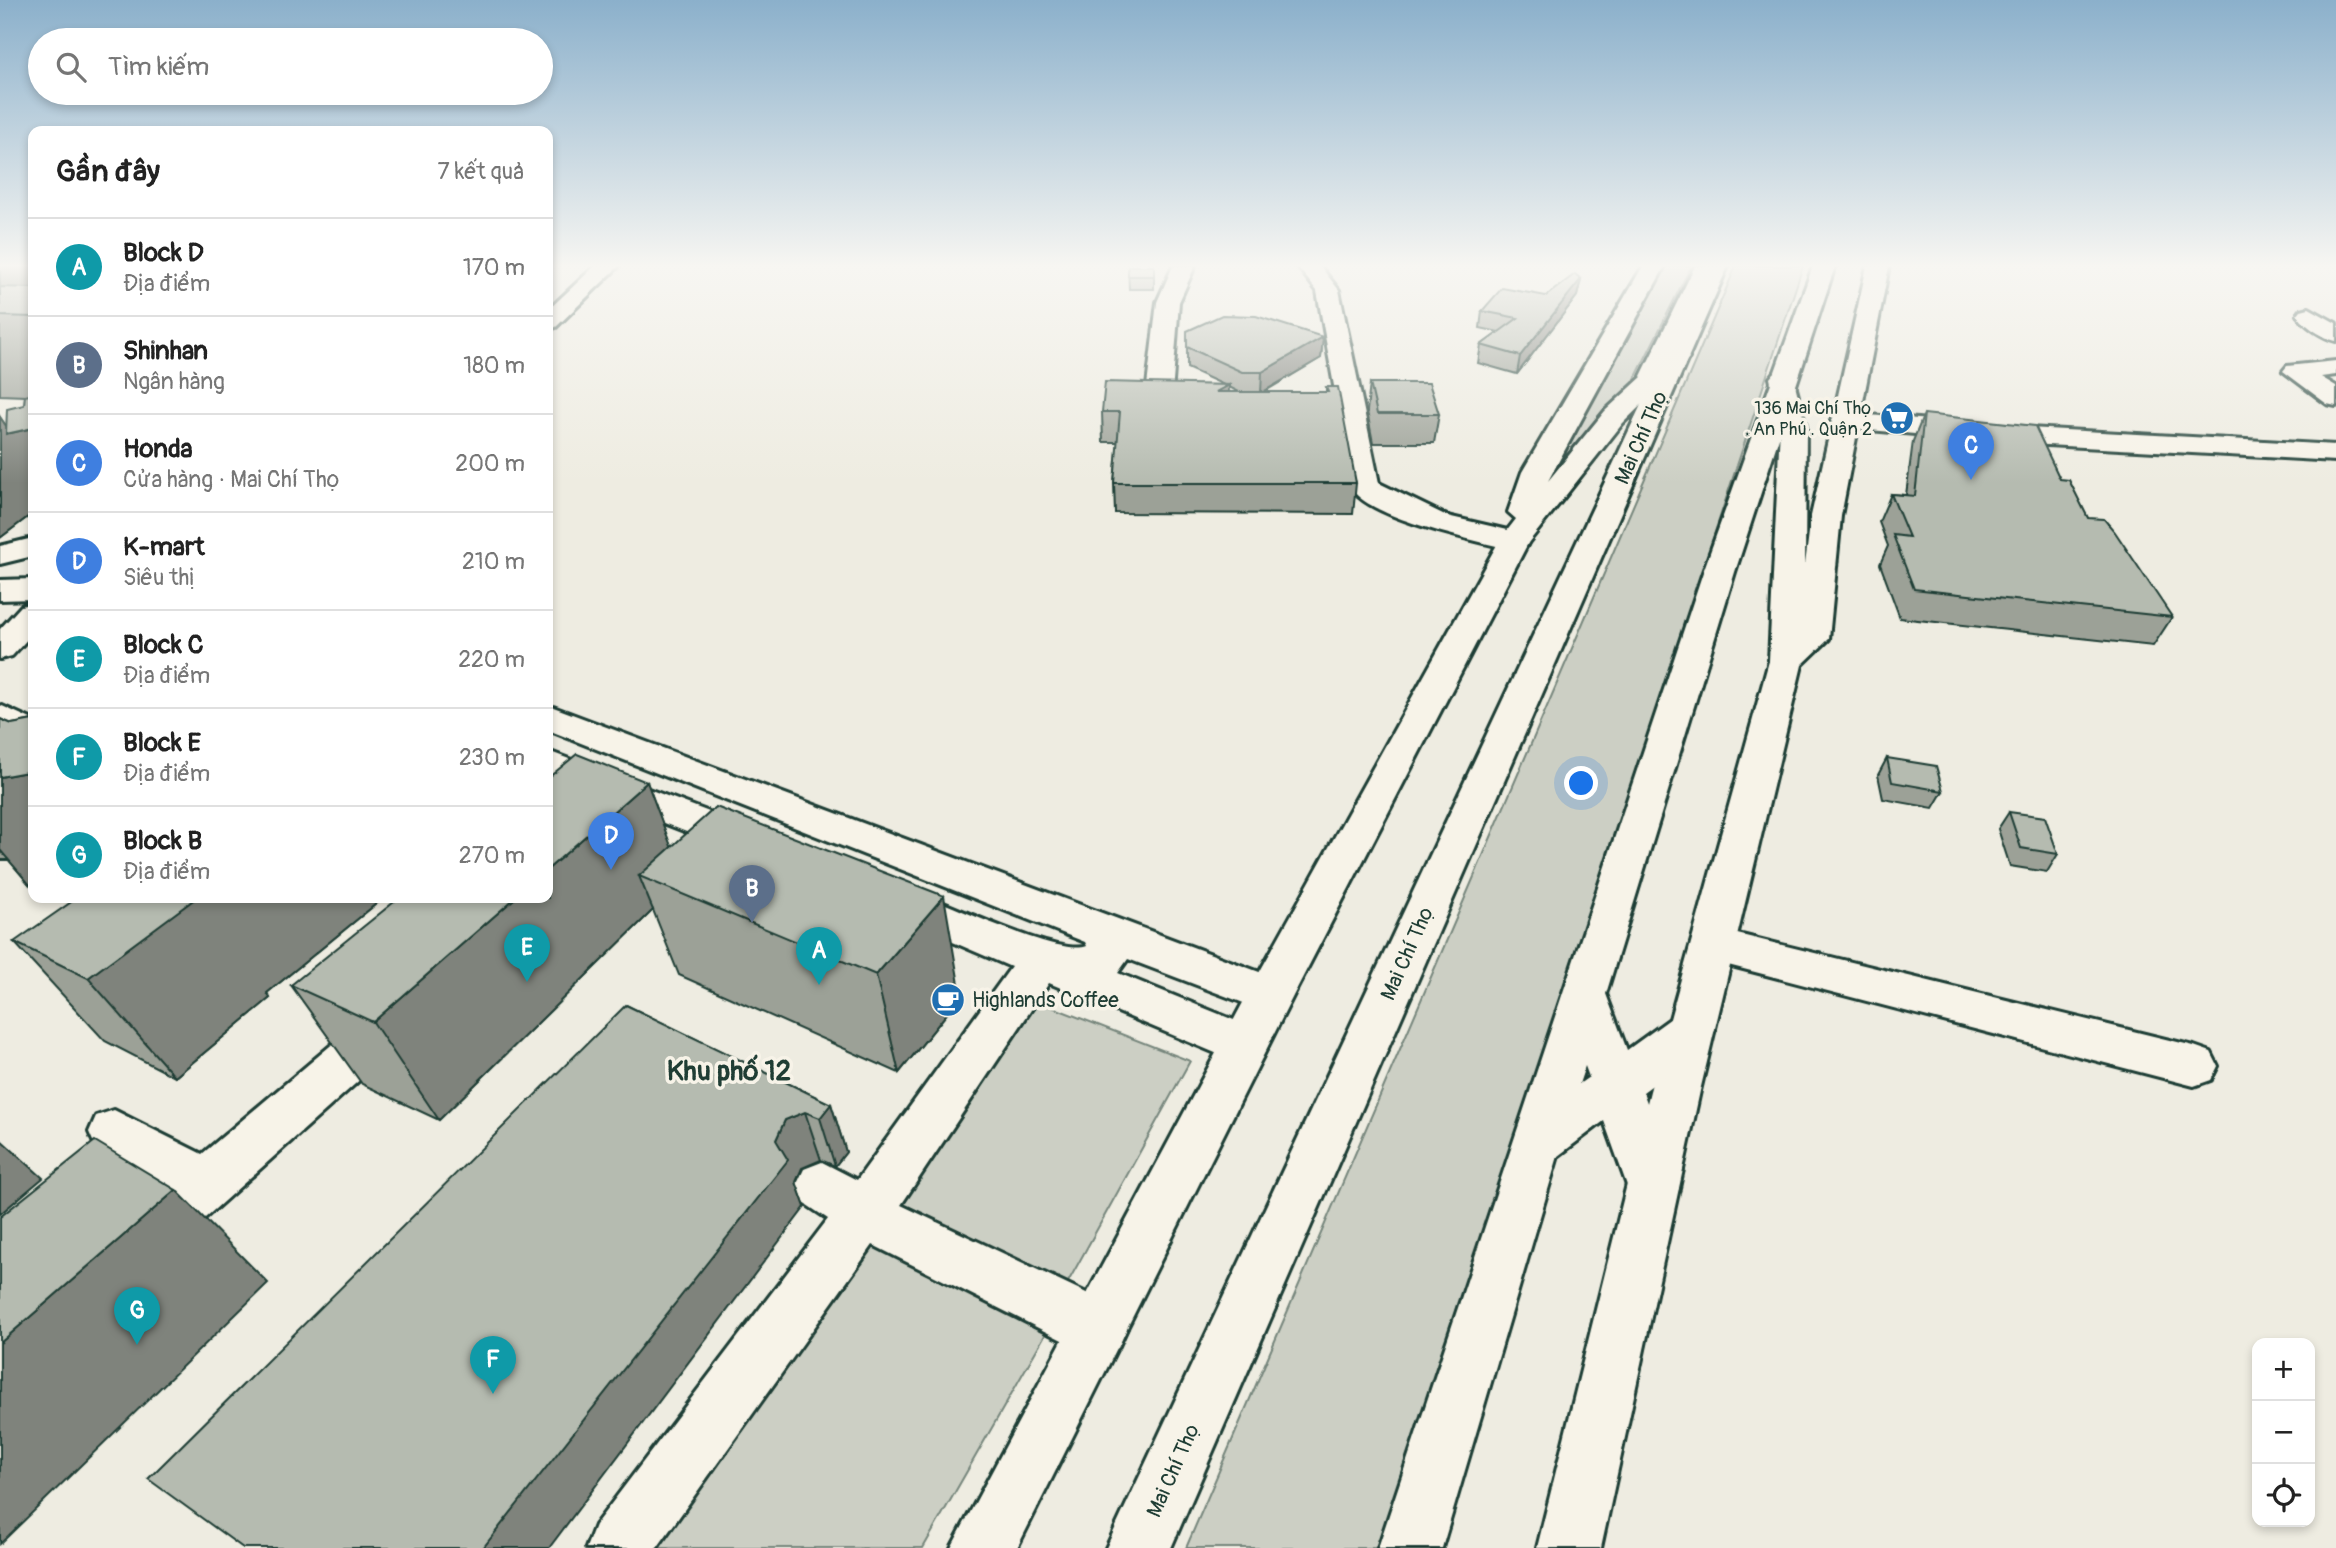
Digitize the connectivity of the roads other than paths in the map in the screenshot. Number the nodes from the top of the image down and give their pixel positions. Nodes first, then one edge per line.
1 (1164, 338) edge
2 (1337, 338) edge
3 (1613, 338) edge
4 (1678, 338) edge
5 (1798, 338) edge
6 (1845, 338) edge
7 (1862, 338) edge
8 (1665, 367) junction
9 (2336, 368) edge
10 (1783, 378) junction
11 (2336, 398) edge
12 (1213, 403) edge
13 (1268, 404) edge
14 (1350, 405) junction
15 (1844, 421) junction
16 (2336, 453) edge
17 (1514, 541) junction
18 (28, 548) edge
19 (0, 555) edge
20 (28, 589) edge
21 (0, 590) edge
22 (28, 618) edge
23 (0, 649) edge
24 (1786, 661) junction
25 (0, 717) edge
26 (553, 719) edge
27 (28, 732) edge
28 (28, 753) edge
29 (0, 757) edge
30 (553, 767) edge
31 (687, 769) junction
32 (632, 813) junction
33 (786, 857) edge
34 (863, 887) edge
35 (1104, 930) junction
36 (1713, 945) junction
37 (1042, 958) junction
38 (1583, 994) junction
39 (1270, 995) junction
40 (422, 996) edge
41 (1691, 1030) junction
42 (1244, 1045) junction
43 (2194, 1066) dead end
44 (1616, 1085) junction
45 (114, 1132) dead end
46 (1536, 1143) junction
47 (206, 1183) junction
48 (1653, 1188) junction
49 (843, 1200) junction
50 (113, 1264) edge
51 (1097, 1328) junction
52 (618, 1548) edge
53 (983, 1548) edge
54 (1138, 1548) edge
55 (1410, 1548) edge
56 (1569, 1548) edge

1 - 12 main road
2 - 14 main road
3 - 17 main road, Mai Chí Thọ
4 - 8 main road, Mai Chí Thọ
5 - 10 main road
6 - 15 main road
7 - 15 main road
8 - 17 main road, Mai Chí Thọ
8 - 54 main road, Mai Chí Thọ
9 - 11 main road
10 - 24 main road
10 - 38 main road
13 - 14 main road
14 - 17 main road
15 - 16 main road
15 - 24 main road
17 - 39 main road, Mai Chí Thọ
18 - 19 main road
20 - 21 main road
22 - 23 main road
24 - 36 main road
25 - 27 main road
26 - 31 main road
28 - 29 main road
30 - 32 main road
31 - 32 main road
31 - 35 main road
32 - 33 main road
34 - 37 main road
35 - 37 main road
35 - 39 main road
36 - 41 main road
36 - 43 main road
37 - 42 main road
37 - 49 main road
38 - 44 main road
38 - 46 main road
39 - 42 main road, Mai Chí Thọ
40 - 47 main road
41 - 44 main road
41 - 48 main road
42 - 51 main road, Mai Chí Thọ
44 - 46 main road
44 - 48 main road
45 - 47 main road
46 - 55 main road
47 - 50 main road
48 - 56 main road
49 - 51 main road
49 - 52 main road
51 - 53 main road, Mai Chí Thọ

